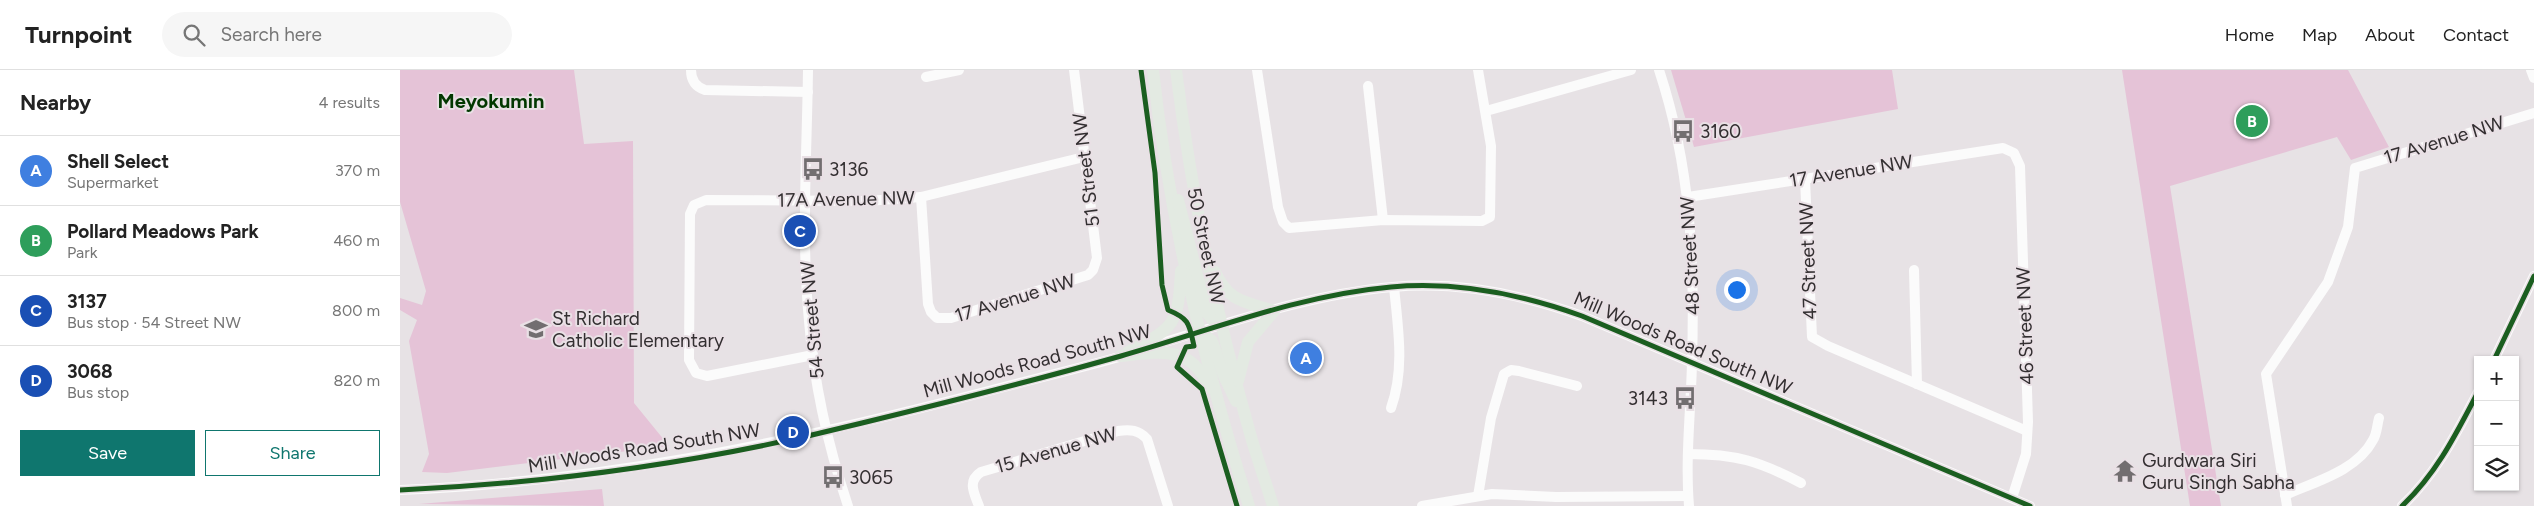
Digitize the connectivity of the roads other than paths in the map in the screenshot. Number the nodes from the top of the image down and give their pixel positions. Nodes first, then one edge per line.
1 (690, 70) edge
2 (808, 70) edge
3 (959, 70) edge
4 (1074, 70) edge
5 (1153, 70) edge
6 (1176, 70) edge
7 (1257, 70) edge
8 (1478, 70) edge
9 (1630, 70) edge
10 (1659, 70) edge
11 (2531, 70) edge
12 (926, 77) dead end
13 (2534, 78) edge
14 (1368, 86) dead end
15 (808, 92) junction
16 (1486, 112) junction
17 (2534, 113) edge
18 (2014, 153) joint
19 (1084, 157) junction
20 (1805, 178) junction
21 (1168, 183) junction
22 (921, 197) junction
23 (1688, 197) junction
24 (806, 200) junction
25 (1383, 220) junction
26 (1206, 252) junction
27 (1182, 254) junction
28 (1093, 270) joint
29 (1914, 270) dead end
30 (2534, 276) edge
31 (1394, 286) junction
32 (1274, 311) junction
33 (1223, 326) junction
34 (1200, 332) junction
35 (813, 355) junction
36 (1120, 356) junction
37 (2496, 356) edge
38 (1692, 362) junction
39 (1917, 384) junction
40 (1237, 385) junction
41 (1577, 386) dead end
42 (2474, 400) edge
43 (1391, 408) dead end
44 (2378, 418) dead end
45 (1248, 428) junction
46 (1227, 429) junction
47 (2028, 431) junction
48 (826, 432) junction
49 (1688, 454) junction
50 (1801, 483) dead end
51 (400, 490) edge
52 (2012, 498) junction
53 (1474, 500) edge
54 (1689, 501) edge
55 (2286, 501) edge
56 (1582, 502) edge
57 (848, 506) edge
58 (979, 506) edge
59 (1168, 506) edge
60 (1249, 506) edge
61 (1273, 506) edge
62 (1422, 506) edge
63 (2030, 506) edge
64 (2402, 506) edge

1 - 15 street
2 - 15 street, 54 Street NW
3 - 12 street
4 - 19 street, 51 Street NW
5 - 21 main road, 50 Street NW
6 - 26 main road, 50 Street NW
7 - 25 street
8 - 16 street
9 - 16 street
10 - 23 street, 48 Street NW
11 - 13 street
14 - 25 street
15 - 24 street, 54 Street NW
16 - 25 street
17 - 55 street, 17 Avenue NW
18 - 20 street, 17 Avenue NW
18 - 47 street, 46 Street NW
19 - 22 street, 17A Avenue NW
19 - 28 street, 51 Street NW
20 - 23 street, 17 Avenue NW
20 - 39 street, 47 Street NW
21 - 27 main road, 50 Street NW
21 - 33 main road
22 - 24 street, 17A Avenue NW
22 - 28 street, 17 Avenue NW
23 - 38 street, 48 Street NW
24 - 35 street, 54 Street NW
24 - 35 street, 17A Avenue NW
26 - 32 main road
26 - 33 main road, 50 Street NW
27 - 34 main road, 50 Street NW
27 - 36 main road
29 - 39 street
30 - 37 street
31 - 32 street, Mill Woods Road South NW
31 - 38 street, Mill Woods Road South NW
31 - 43 street
32 - 33 street, Mill Woods Road South NW
32 - 40 main road
33 - 34 street, Mill Woods Road South NW
33 - 40 main road, 50 Street NW
34 - 36 street, Mill Woods Road South NW
34 - 45 main road
34 - 46 main road, 50 Street NW
35 - 48 street, 54 Street NW
36 - 46 main road
36 - 48 street, Mill Woods Road South NW
38 - 49 street, 48 Street NW
38 - 52 street, Mill Woods Road South NW
39 - 47 street
40 - 45 main road, 50 Street NW
41 - 53 street
42 - 64 street
44 - 55 street
45 - 61 main road, 50 Street NW
46 - 60 main road, 50 Street NW
47 - 52 street, 46 Street NW
48 - 51 street, Mill Woods Road South NW
48 - 57 street, 54 Street NW
49 - 50 street
49 - 54 street, 48 Street NW
52 - 63 street, Mill Woods Road South NW
53 - 56 street
53 - 62 street
54 - 56 street
58 - 59 street, 15 Avenue NW

